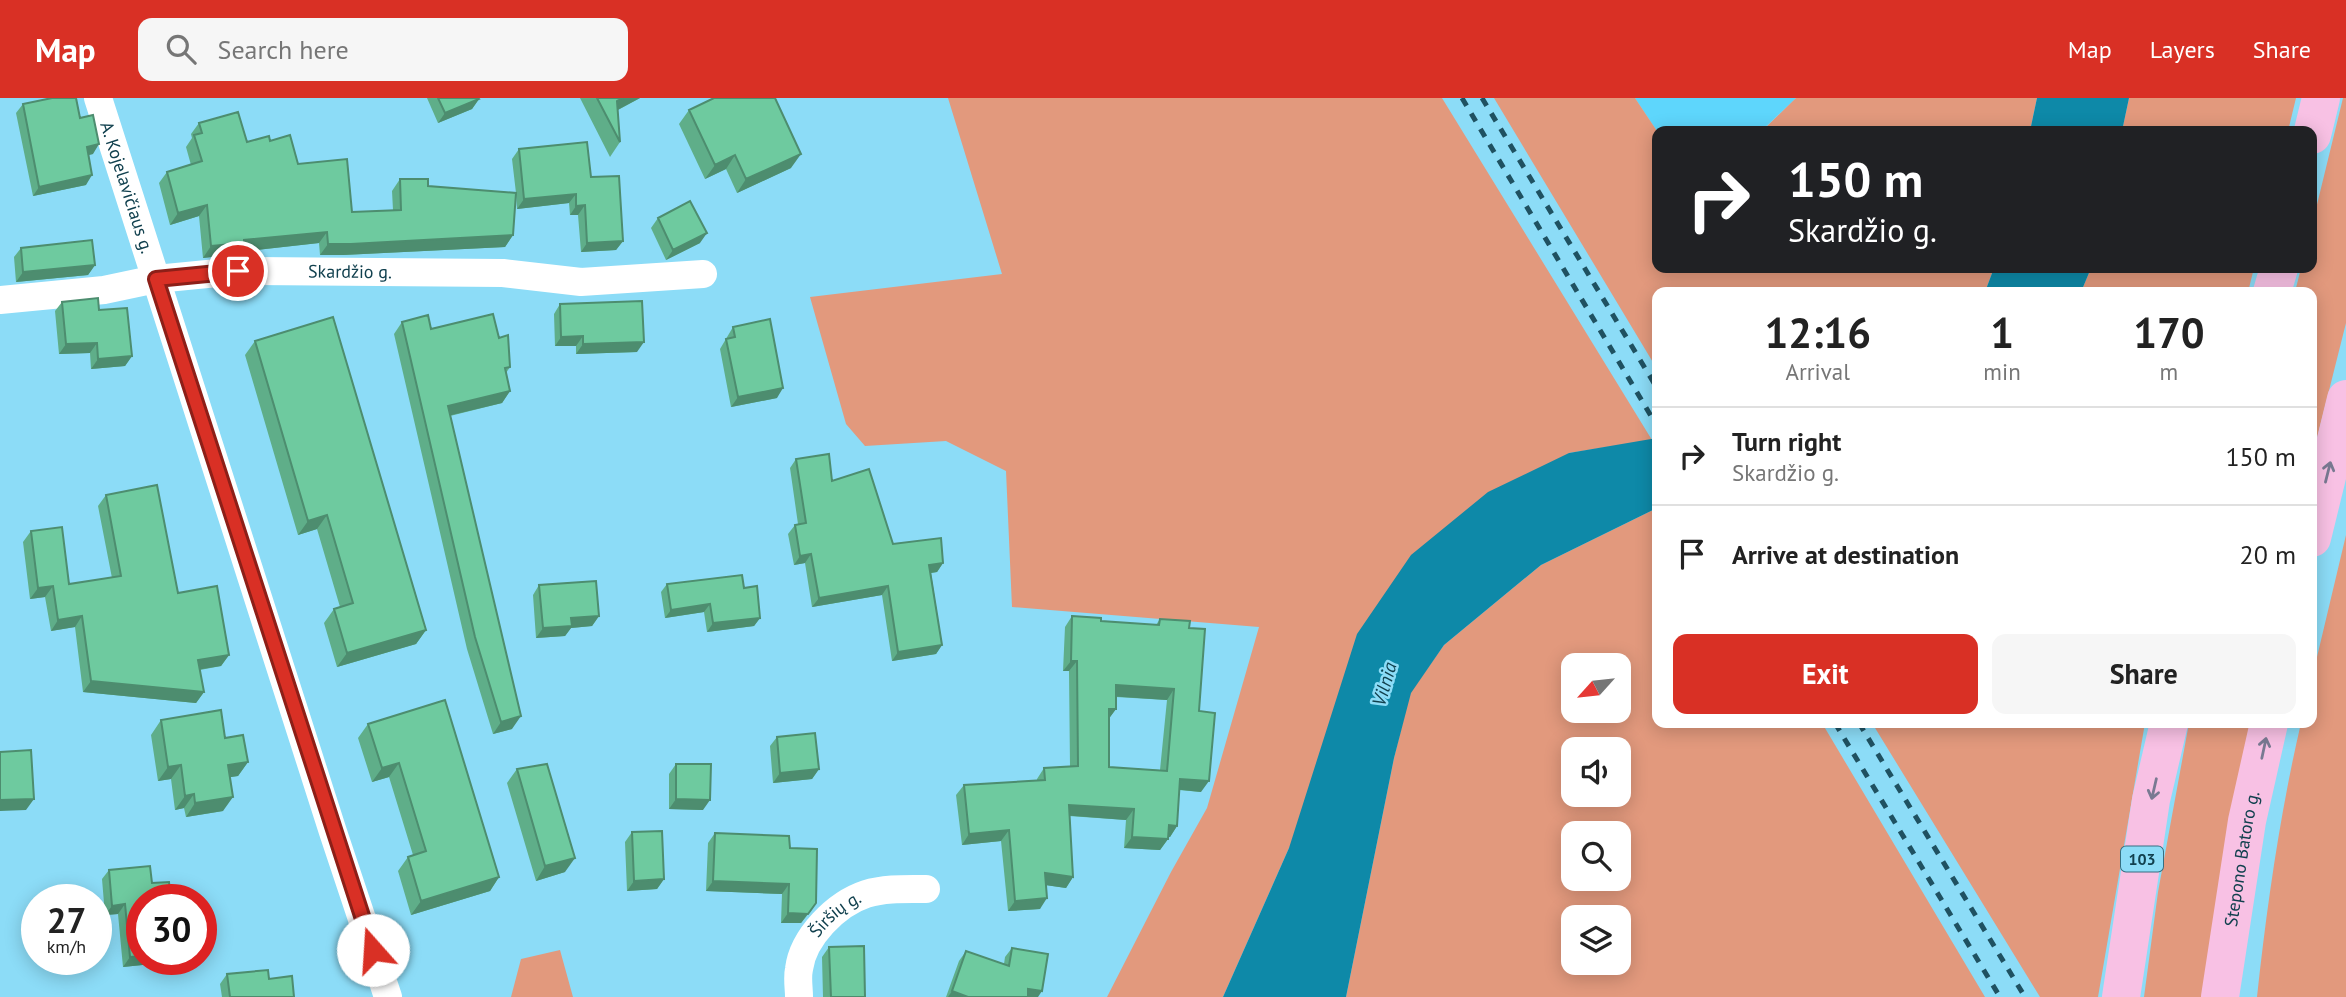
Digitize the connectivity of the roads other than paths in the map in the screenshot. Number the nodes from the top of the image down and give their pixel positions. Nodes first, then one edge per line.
1 (98, 98) edge
2 (2321, 98) edge
3 (2314, 126) edge
4 (703, 274) dead end
5 (156, 279) junction
6 (0, 300) edge
7 (2346, 399) edge
8 (2317, 518) edge
9 (2168, 728) edge
10 (2268, 728) edge
11 (926, 889) dead end
12 (388, 997) edge
13 (799, 997) edge
14 (2121, 997) edge
15 (2220, 997) edge

1 - 5 street, A. Kojelavičiaus g.
2 - 3 main road
4 - 5 street, Skardžio g.
5 - 6 street, Skardžio g.
5 - 12 street, A. Kojelavičiaus g.
8 -> 7 main road
9 -> 14 main road, 103
15 -> 10 main road, Stepono Batoro g.
11 - 13 street, Širšių g.

